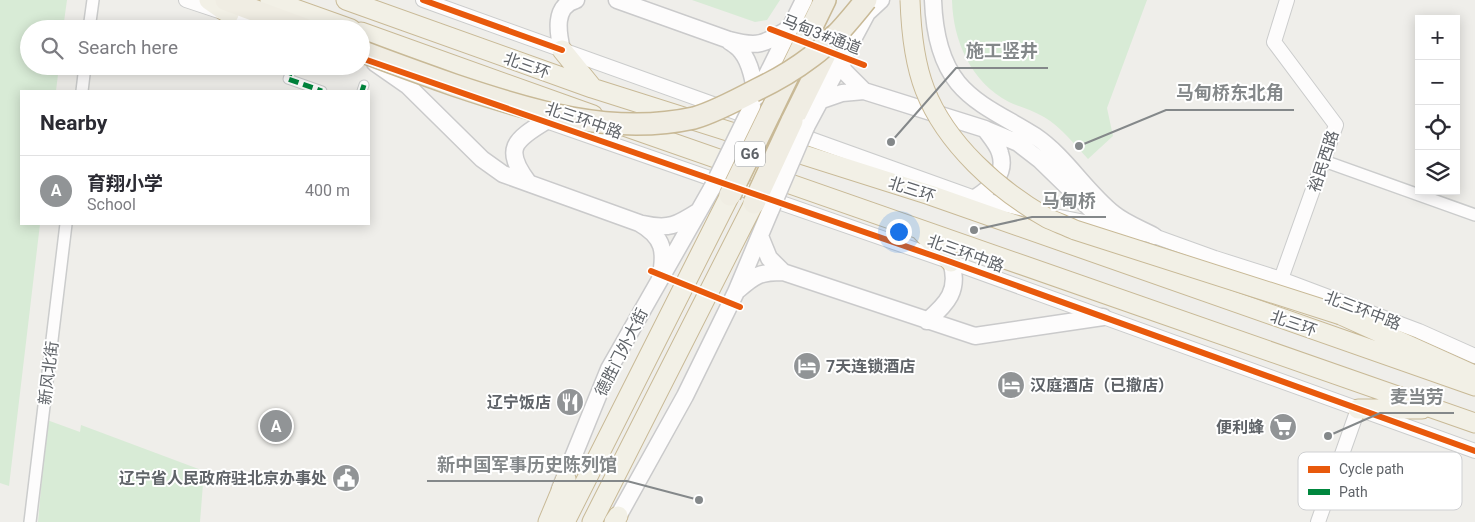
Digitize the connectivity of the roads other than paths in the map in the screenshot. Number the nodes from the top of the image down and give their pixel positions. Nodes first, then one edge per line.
1 (93, 0) edge
2 (186, 0) edge
3 (209, 0) edge
4 (270, 0) edge
5 (346, 0) edge
6 (423, 0) edge
7 (576, 0) edge
8 (604, 0) edge
9 (804, 0) edge
10 (825, 0) edge
11 (854, 0) edge
12 (866, 0) edge
13 (881, 0) edge
14 (910, 0) edge
15 (933, 0) edge
16 (1287, 0) edge
17 (621, 2) edge
18 (228, 7) edge
19 (90, 20) edge
20 (255, 20) edge
21 (274, 20) edge
22 (326, 20) edge
23 (790, 28) junction
24 (370, 35) edge
25 (729, 40) junction
26 (562, 50) junction
27 (370, 58) edge
28 (370, 58) edge
29 (370, 60) edge
30 (840, 62) junction
31 (84, 75) edge
32 (290, 75) edge
33 (592, 88) junction
34 (82, 90) edge
35 (319, 90) edge
36 (864, 91) junction
37 (759, 106) junction
38 (591, 114) junction
39 (807, 116) junction
40 (546, 121) junction
41 (985, 129) junction
42 (1324, 161) junction
43 (528, 182) junction
44 (721, 192) junction
45 (930, 195) junction
46 (975, 198) junction
47 (762, 206) junction
48 (700, 210) junction
49 (1475, 215) edge
50 (639, 223) junction
51 (66, 225) edge
52 (918, 228) junction
53 (1110, 228) junction
54 (760, 236) junction
55 (1154, 236) junction
56 (951, 262) junction
57 (783, 272) junction
58 (660, 279) junction
59 (1281, 279) junction
60 (736, 292) junction
61 (1103, 317) junction
62 (927, 321) junction
63 (1475, 356) edge
64 (1475, 375) edge
65 (1475, 386) edge
66 (1358, 409) junction
67 (1438, 410) junction
68 (1475, 423) edge
69 (1475, 451) edge
70 (1343, 452) edge
71 (566, 479) junction
72 (1322, 510) edge
73 (616, 520) edge
74 (30, 522) edge
75 (543, 522) edge
76 (548, 522) edge
77 (565, 522) edge
78 (592, 522) edge
79 (1318, 522) edge

1 - 19 street
2 - 18 street
3 - 18 highway
4 - 22 highway
5 - 33 highway, 北三环
6 - 26 street, 北三环中路
7 - 26 main road
8 - 17 main road
9 - 23 main road
10 - 37 highway, G6
11 - 39 highway, G6
12 - 27 highway, bridge
13 - 30 main road
14 - 64 highway, bridge
15 - 55 main road
16 - 42 street, 裕民西路
17 - 25 main road
18 - 20 street
18 - 21 highway
23 - 25 main road
23 - 37 main road
24 - 38 highway, 北三环
25 - 37 main road
26 - 33 highway
26 - 46 street, 北三环中路
28 - 40 street, 北三环中路
29 - 43 main road
30 - 36 main road
30 - 39 main road
31 - 34 street
32 - 35 street
33 - 45 highway, 北三环
36 - 39 main road
36 - 41 main road
37 - 44 highway, G6, bridge
38 - 40 highway
38 - 52 highway, 北三环
39 - 47 highway, G6, bridge
40 - 43 main road
40 - 56 street, 北三环中路
41 - 46 main road
41 - 53 main road
42 - 49 street
42 - 59 street, 裕民西路
43 - 50 main road
44 - 48 main road, 德胜门外大街
44 - 77 highway, 德胜门外大街
45 - 46 highway
45 - 65 highway, 北三环
46 - 53 street, 北三环中路
47 - 54 main road
47 - 78 highway
48 - 50 main road
48 - 58 main road, 德胜门外大街
50 - 58 main road
51 - 74 street, 新风北街
52 - 56 highway
52 - 67 highway, 北三环
53 - 55 street, 北三环中路
54 - 57 main road
54 - 60 main road
55 - 59 street, 北三环中路
56 - 61 street, 北三环中路
56 - 62 main road
57 - 60 main road
57 - 62 main road
58 - 71 main road, 德胜门外大街
59 - 63 street, 北三环中路
60 - 73 main road
61 - 62 main road
61 - 66 street, 北三环中路
66 - 67 highway
66 - 69 street, 北三环中路
66 - 70 street
67 - 68 highway, 北三环
71 - 75 main road, 德胜门外大街
71 - 76 highway
72 - 79 street

